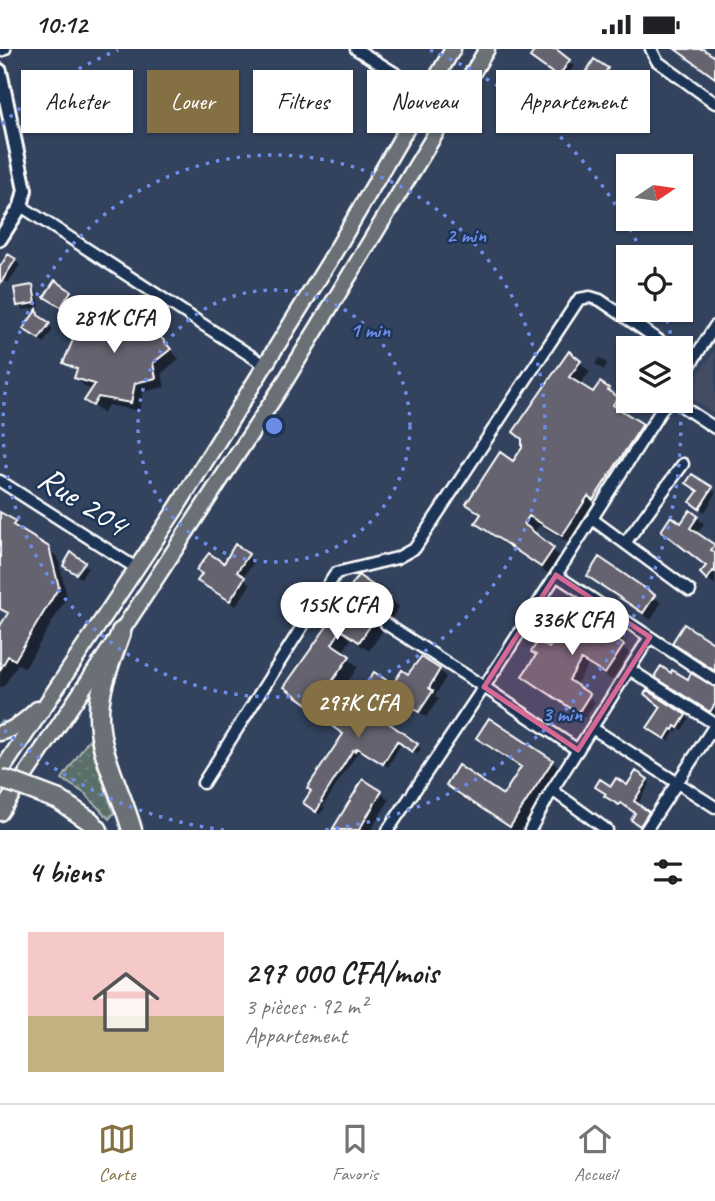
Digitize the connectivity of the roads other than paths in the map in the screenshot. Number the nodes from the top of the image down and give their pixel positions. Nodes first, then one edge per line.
1 (5, 49) edge
2 (356, 49) edge
3 (453, 49) edge
4 (487, 49) edge
5 (651, 49) edge
6 (0, 51) edge
7 (390, 70) edge
8 (441, 70) edge
9 (0, 71) edge
10 (715, 103) edge
11 (404, 133) edge
12 (21, 206) junction
13 (0, 239) edge
14 (715, 326) edge
15 (652, 336) edge
16 (693, 360) edge
17 (265, 365) junction
18 (659, 413) edge
19 (692, 413) edge
20 (715, 428) edge
21 (683, 464) dead end
22 (0, 481) edge
23 (592, 519) junction
24 (625, 543) junction
25 (136, 568) junction
26 (556, 575) junction
27 (690, 591) dead end
28 (386, 624) dead end
29 (121, 632) junction
30 (649, 637) junction
31 (629, 669) junction
32 (715, 680) edge
33 (484, 687) junction
34 (54, 694) junction
35 (715, 725) edge
36 (592, 727) junction
37 (0, 733) edge
38 (578, 750) junction
39 (0, 773) edge
40 (0, 779) edge
41 (203, 783) dead end
42 (677, 783) junction
43 (552, 790) junction
44 (715, 807) edge
45 (0, 813) edge
46 (98, 830) edge
47 (132, 830) edge
48 (388, 830) edge
49 (530, 830) edge
50 (607, 830) edge
51 (646, 830) edge

1 - 6 street
2 - 7 street
3 - 8 main road
4 - 29 main road
5 - 10 street
9 - 12 street
11 - 17 main road
12 - 13 street
12 - 17 street
14 - 16 street
15 - 41 street
17 - 25 main road
18 - 23 street
19 - 20 street
21 - 24 street
22 - 25 street, Rue 204
23 - 24 street
23 - 26 street
24 - 27 street
25 - 34 main road
26 - 30 street
26 - 33 street
28 - 33 street
29 - 45 main road
29 - 47 highway
30 - 31 street
30 - 32 street
31 - 35 street
31 - 36 street
33 - 38 street
33 - 48 street
34 - 37 main road
34 - 39 main road
35 - 42 street
36 - 38 street
36 - 42 street
38 - 43 street
40 - 46 highway, bridge
42 - 44 street
42 - 51 street
43 - 49 street
43 - 50 street

